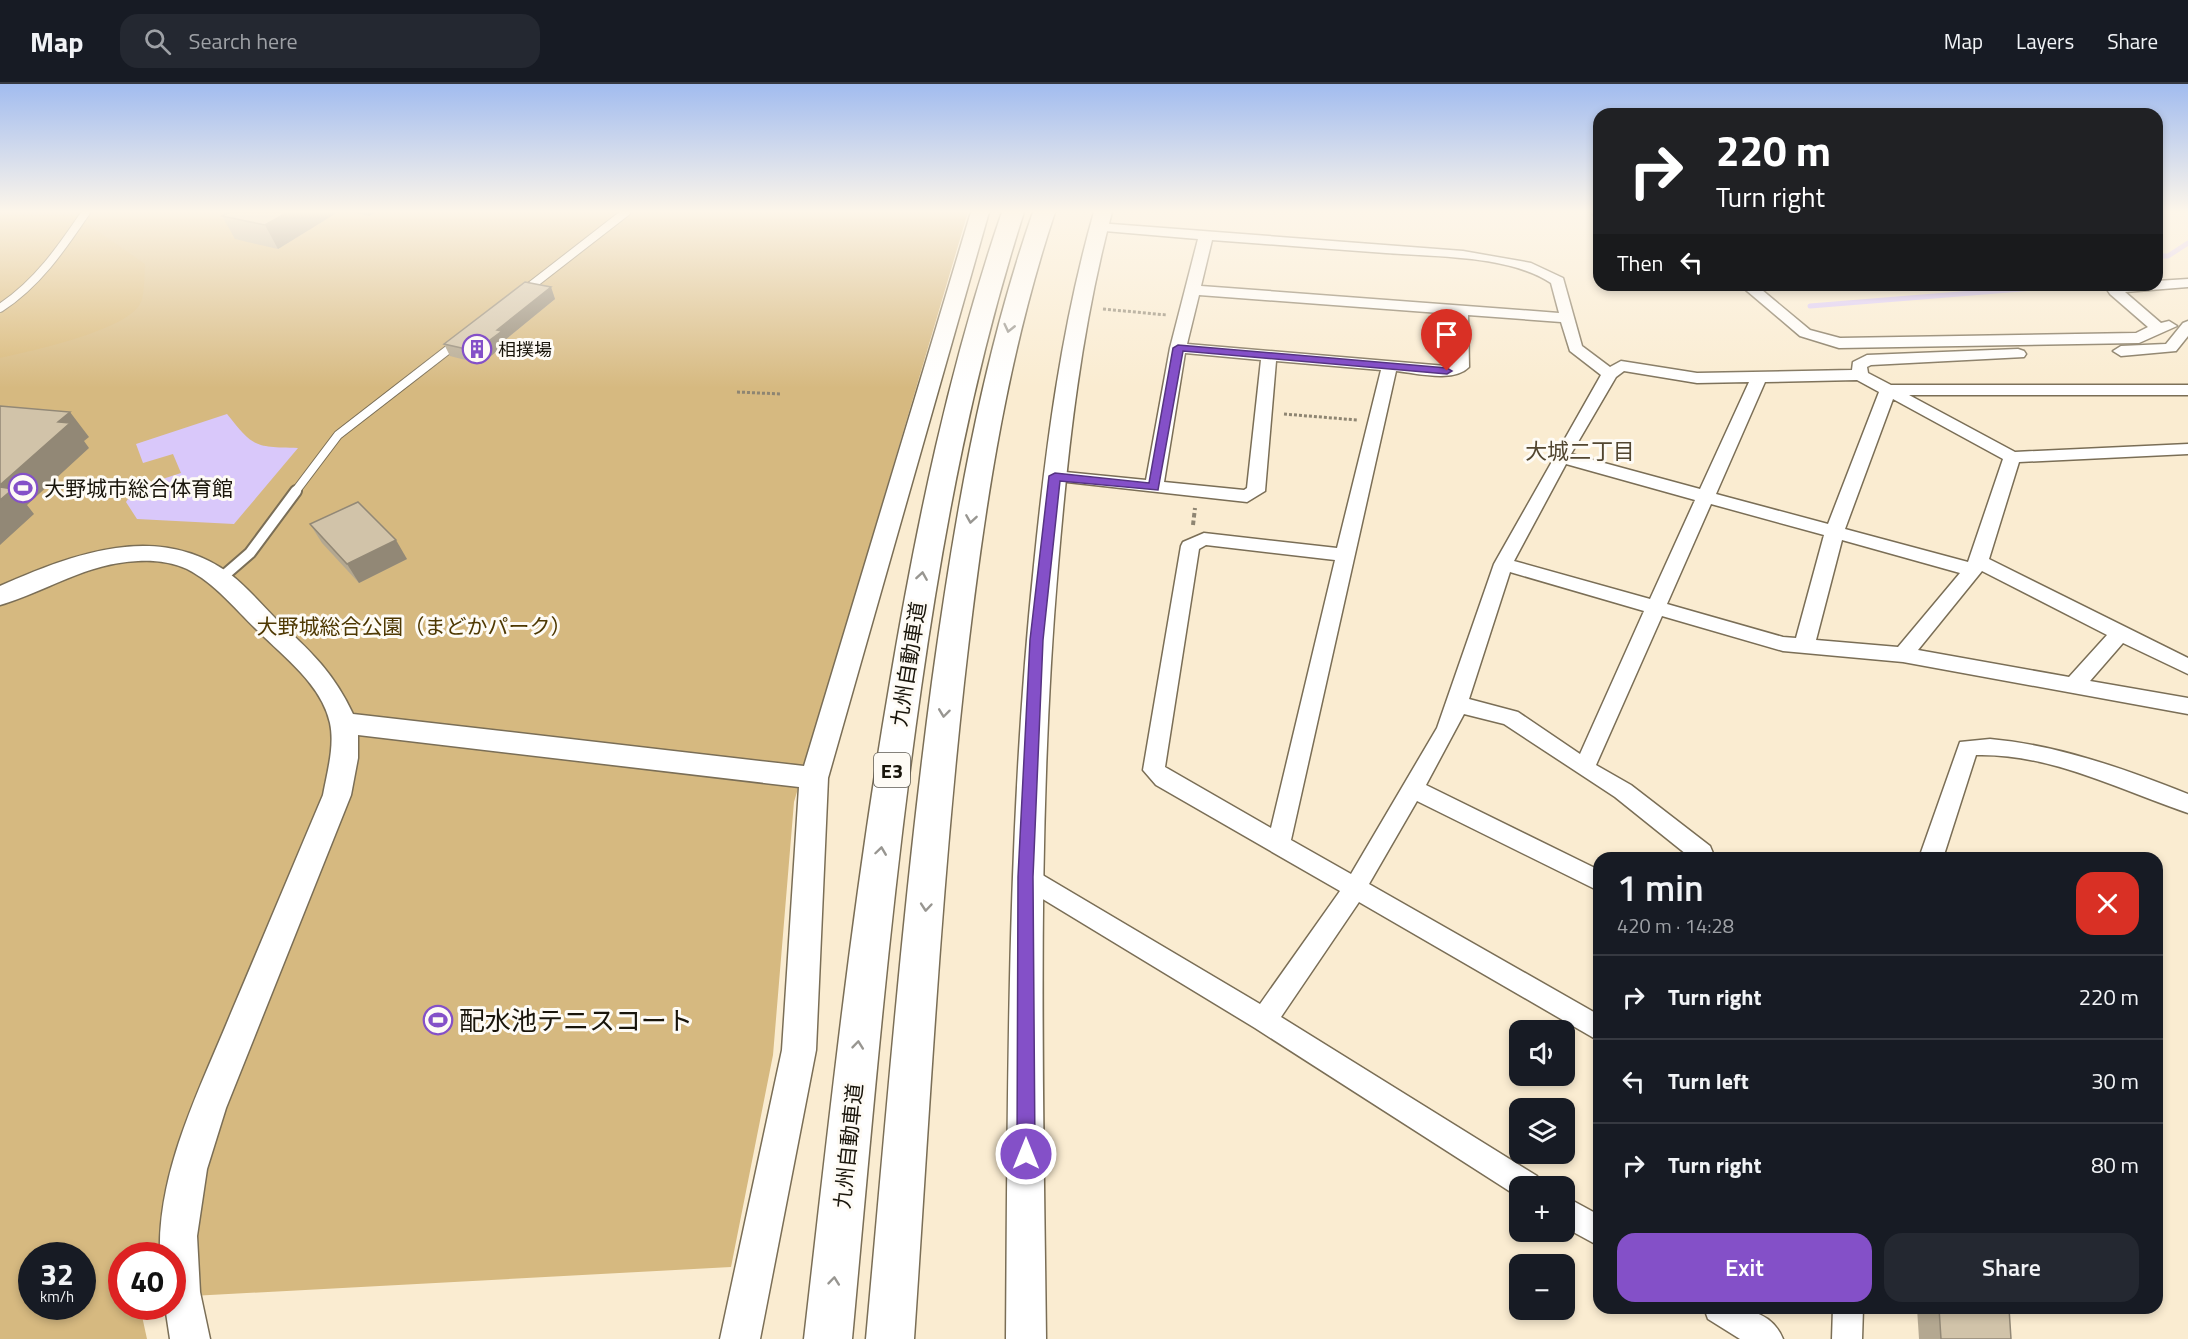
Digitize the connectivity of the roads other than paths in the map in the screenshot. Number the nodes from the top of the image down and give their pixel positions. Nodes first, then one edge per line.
1 (42, 271) edge
2 (550, 271) edge
3 (963, 271) edge
4 (992, 271) edge
5 (1026, 271) edge
6 (1088, 271) edge
7 (1197, 271) edge
8 (1537, 271) edge
9 (2188, 283) edge
10 (2163, 285) edge
11 (1192, 290) junction
12 (1754, 291) edge
13 (2115, 291) edge
14 (513, 299) edge
15 (0, 308) edge
16 (1460, 309) junction
17 (1567, 318) junction
18 (2188, 324) edge
19 (2158, 327) junction
20 (466, 336) edge
21 (1178, 348) junction
22 (1269, 356) junction
23 (1390, 365) junction
24 (1610, 374) junction
25 (1860, 375) junction
26 (1759, 376) junction
27 (1888, 390) junction
28 (2188, 390) edge
29 (2188, 448) edge
30 (1561, 457) junction
31 (2012, 457) junction
32 (1055, 476) junction
33 (1154, 488) junction
34 (1705, 495) junction
35 (1835, 530) junction
36 (1347, 555) junction
37 (1503, 564) junction
38 (1976, 566) junction
39 (220, 579) junction
40 (0, 596) edge
41 (1658, 607) junction
42 (2120, 633) junction
43 (1804, 646) junction
44 (1903, 655) junction
45 (2188, 667) edge
46 (2074, 684) junction
47 (1457, 704) junction
48 (2188, 706) edge
49 (344, 723) junction
50 (1584, 768) junction
51 (814, 778) junction
52 (1411, 788) junction
53 (2188, 804) edge
54 (1279, 844) junction
55 (1699, 852) edge
56 (1933, 852) edge
57 (1026, 877) junction
58 (1593, 878) edge
59 (1355, 888) junction
60 (1264, 1020) junction
61 (1593, 1026) edge
62 (1511, 1176) edge
63 (1575, 1217) edge
64 (1593, 1228) edge
65 (1728, 1314) edge
66 (1848, 1314) edge
67 (190, 1339) edge
68 (740, 1339) edge
69 (828, 1339) edge
70 (890, 1339) edge
71 (1026, 1339) edge
72 (1768, 1339) edge
73 (1847, 1339) edge

1 - 15 lane
2 - 14 lane
3 - 51 street
69 -> 4 highway, 九州自動車道 / E3
5 -> 70 highway, 九州自動車道 / E3
6 - 32 street
7 - 11 street
8 - 17 street
9 - 10 street
11 - 16 street
11 - 21 street
12 - 19 street
13 - 19 street
16 - 17 street
16 - 23 street
17 - 24 street
18 - 19 street
18 - 25 street
20 - 39 lane
21 - 22 street
21 - 33 street
22 - 23 street
22 - 33 street
23 - 36 street
24 - 26 street
24 - 30 street
25 - 26 street
25 - 27 street
26 - 34 street
27 - 28 street
27 - 31 street
27 - 35 street
29 - 31 street
30 - 34 street
30 - 37 street
31 - 38 street
32 - 33 street
32 - 57 street
34 - 35 street
34 - 41 street
35 - 38 street
35 - 43 street
36 - 54 street
36 - 54 street
37 - 41 street
37 - 47 street
38 - 42 street
38 - 44 street
39 - 40 street
39 - 49 street
41 - 43 street
41 - 50 street
42 - 45 street
42 - 46 street
43 - 44 street
44 - 46 street
46 - 48 street
47 - 50 street
47 - 52 street
49 - 51 street
49 - 67 street
50 - 55 street
51 - 68 street
52 - 58 street
52 - 59 street
53 - 56 street
54 - 59 street
57 - 60 street
57 - 71 street
59 - 60 street
59 - 61 street
60 - 62 street
63 - 64 street
65 - 72 street
66 - 73 street

